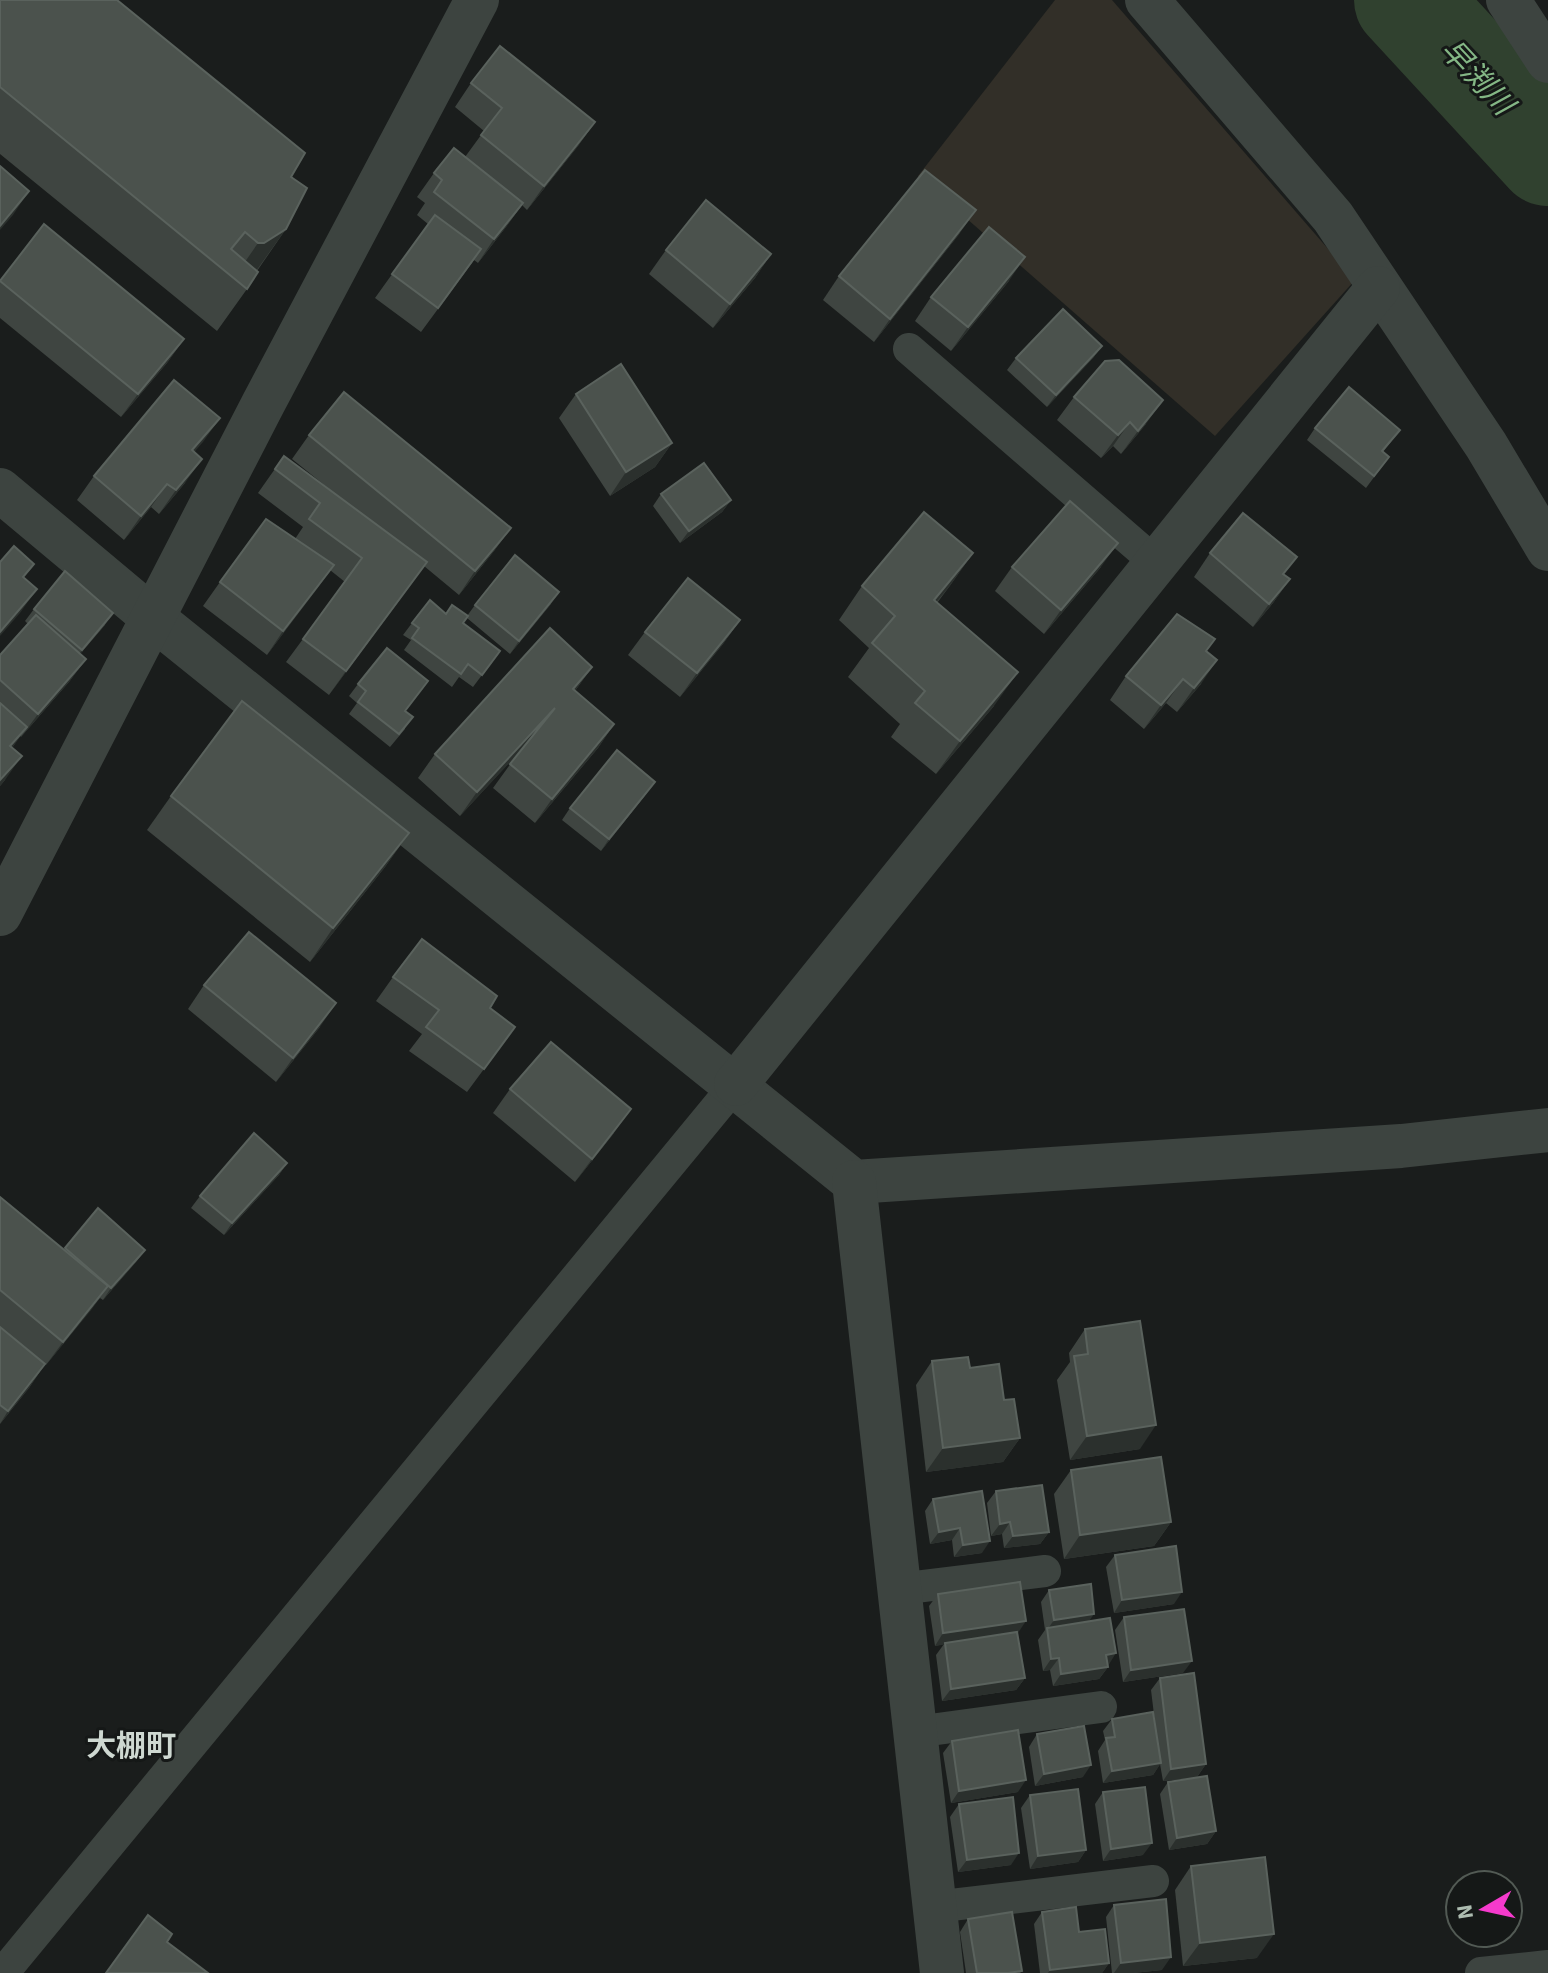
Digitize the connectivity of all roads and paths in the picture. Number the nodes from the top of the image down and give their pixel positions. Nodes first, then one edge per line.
1 (477, 0) edge
2 (1147, 0) edge
3 (1508, 0) edge
4 (1548, 61) edge
5 (1378, 288) junction
6 (909, 349) dead end
7 (0, 490) edge
8 (1548, 549) edge
9 (1154, 561) junction
10 (153, 618) junction
11 (0, 914) edge
12 (736, 1084) junction
13 (1548, 1130) edge
14 (854, 1182) junction
15 (1045, 1571) dead end
16 (899, 1589) junction
17 (1101, 1707) dead end
18 (915, 1732) junction
19 (1153, 1881) dead end
20 (934, 1907) junction
21 (1548, 1966) edge
22 (3, 1973) edge
23 (942, 1973) edge
24 (1481, 1973) edge

1 - 10 street
2 - 5 street
3 - 4 street
5 - 8 street
5 - 9 street
6 - 9 lane
7 - 10 street
9 - 12 street
10 - 11 street
10 - 12 street
12 - 14 street
12 - 22 lane
13 - 14 street
14 - 16 street
15 - 16 lane
16 - 18 street
17 - 18 lane
18 - 20 street
19 - 20 lane
20 - 23 street
21 - 24 lane

